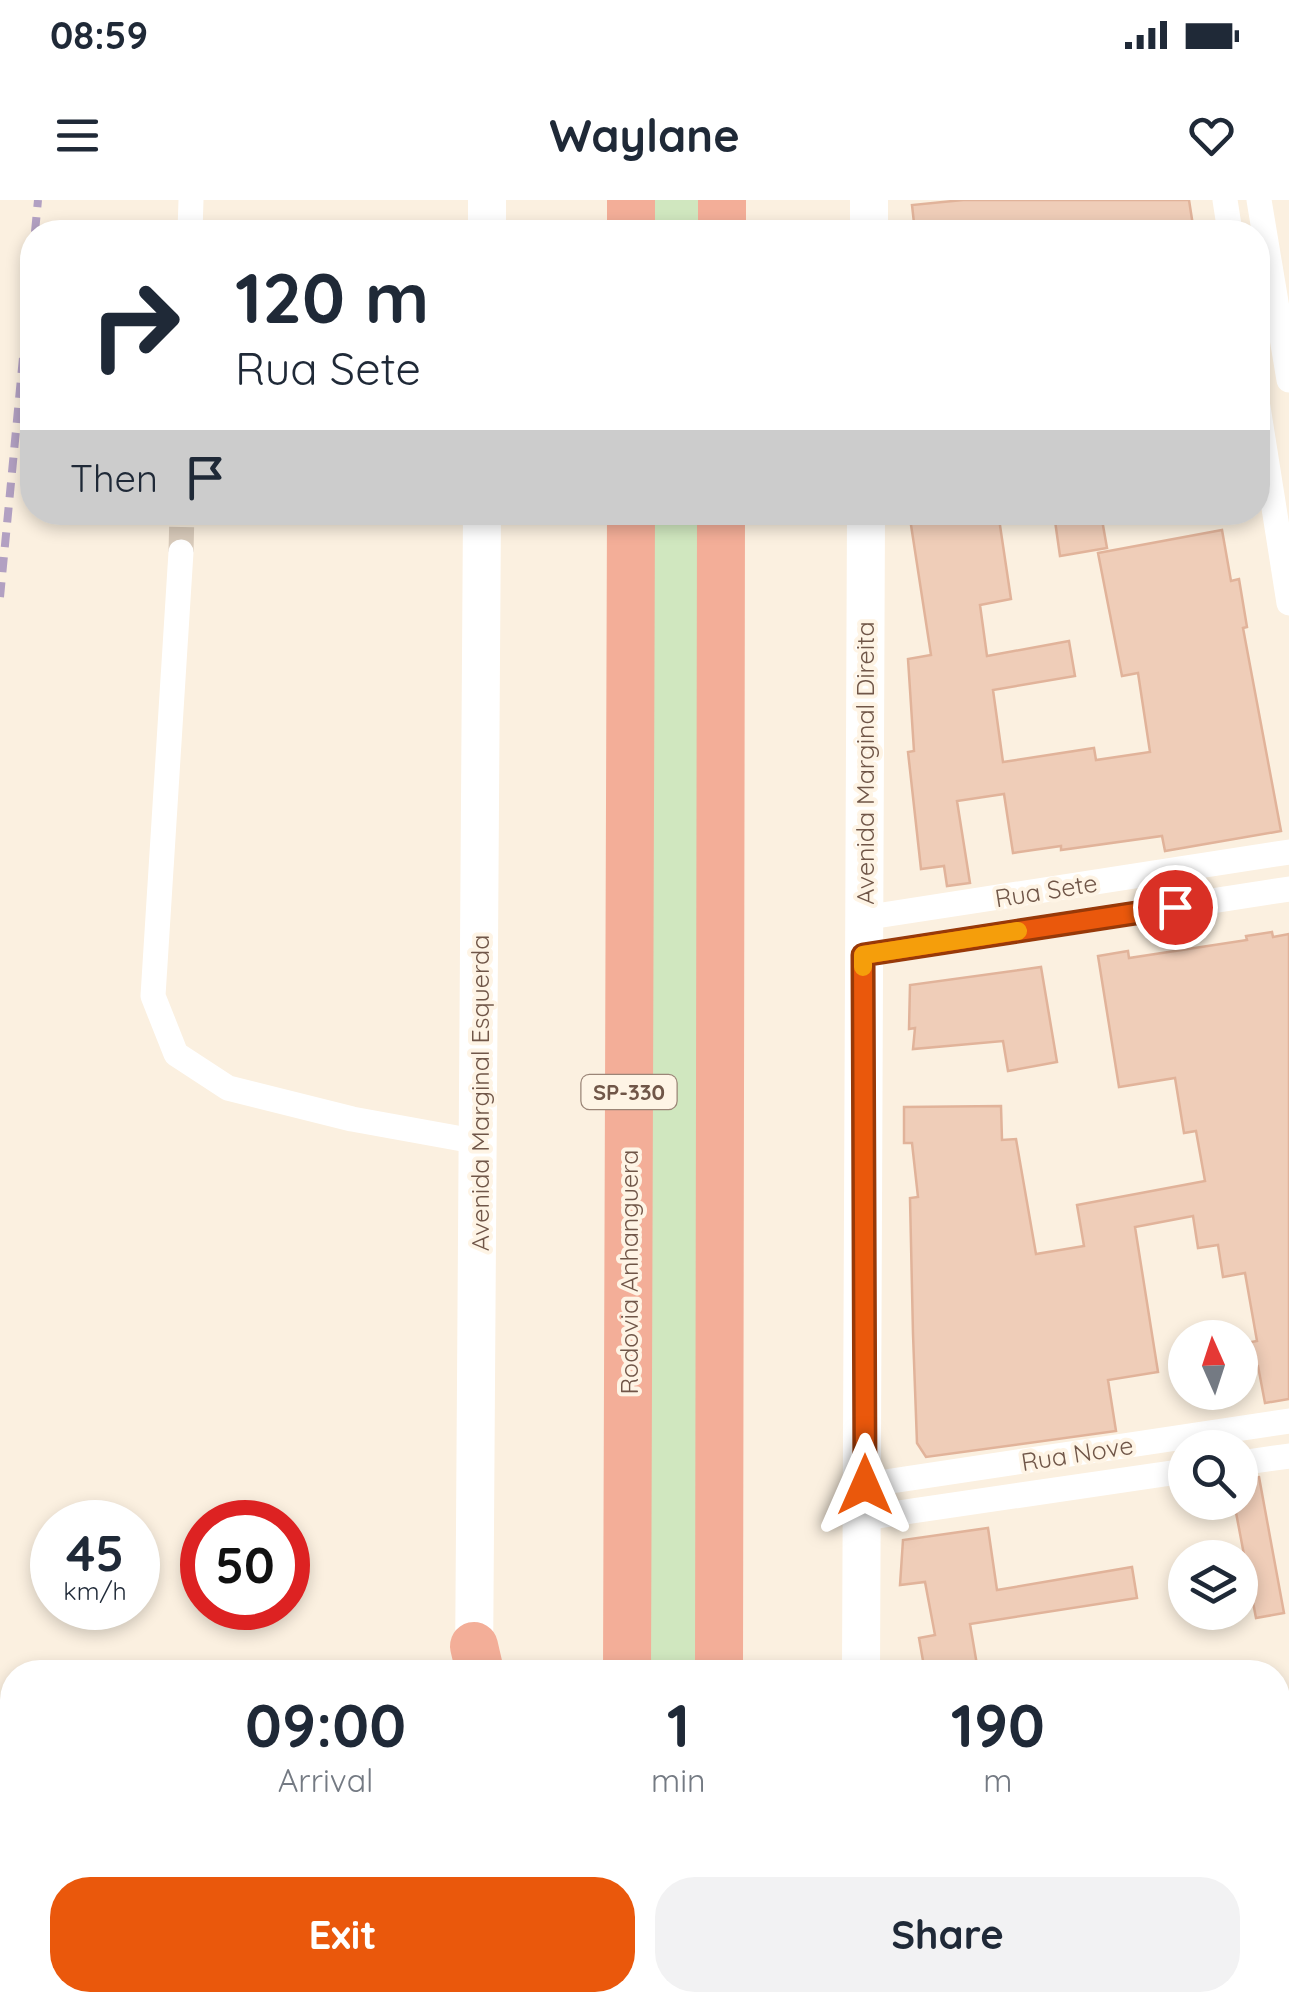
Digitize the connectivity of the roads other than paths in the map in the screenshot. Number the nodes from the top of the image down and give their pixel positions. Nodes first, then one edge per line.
1 (1273, 293) edge
2 (1276, 329) edge
3 (1289, 380) edge
4 (1270, 483) edge
5 (482, 525) edge
6 (631, 525) edge
7 (721, 525) edge
8 (866, 525) edge
9 (181, 552) tunnel mouth
10 (1289, 603) edge
11 (1289, 852) edge
12 (1058, 888) junction
13 (1289, 889) edge
14 (1060, 925) junction
15 (863, 936) junction
16 (479, 1142) junction
17 (1289, 1422) edge
18 (1289, 1456) edge
19 (1258, 1460) edge
20 (1168, 1473) edge
21 (865, 1502) junction
22 (476, 1660) edge
23 (627, 1660) edge
24 (719, 1660) edge
25 (861, 1660) edge

1 - 2 street
2 - 3 street
4 - 10 street
5 - 16 main road, Avenida Marginal Esquerda
6 - 23 highway, Rodovia Anhanguera / SP-330
7 - 24 highway
8 - 15 main road, Avenida Marginal Direita
9 - 16 street
11 - 12 street, Rua Sete
12 - 14 street
12 - 15 street, Rua Sete
13 - 14 street, Rua Sete
14 - 15 street, Rua Sete
15 - 21 main road, Avenida Marginal Direita
16 - 22 main road, Avenida Marginal Esquerda
17 - 21 street, Rua Nove
18 - 19 street
20 - 21 street, Rua Nove
21 - 25 main road, Avenida Marginal Direita

